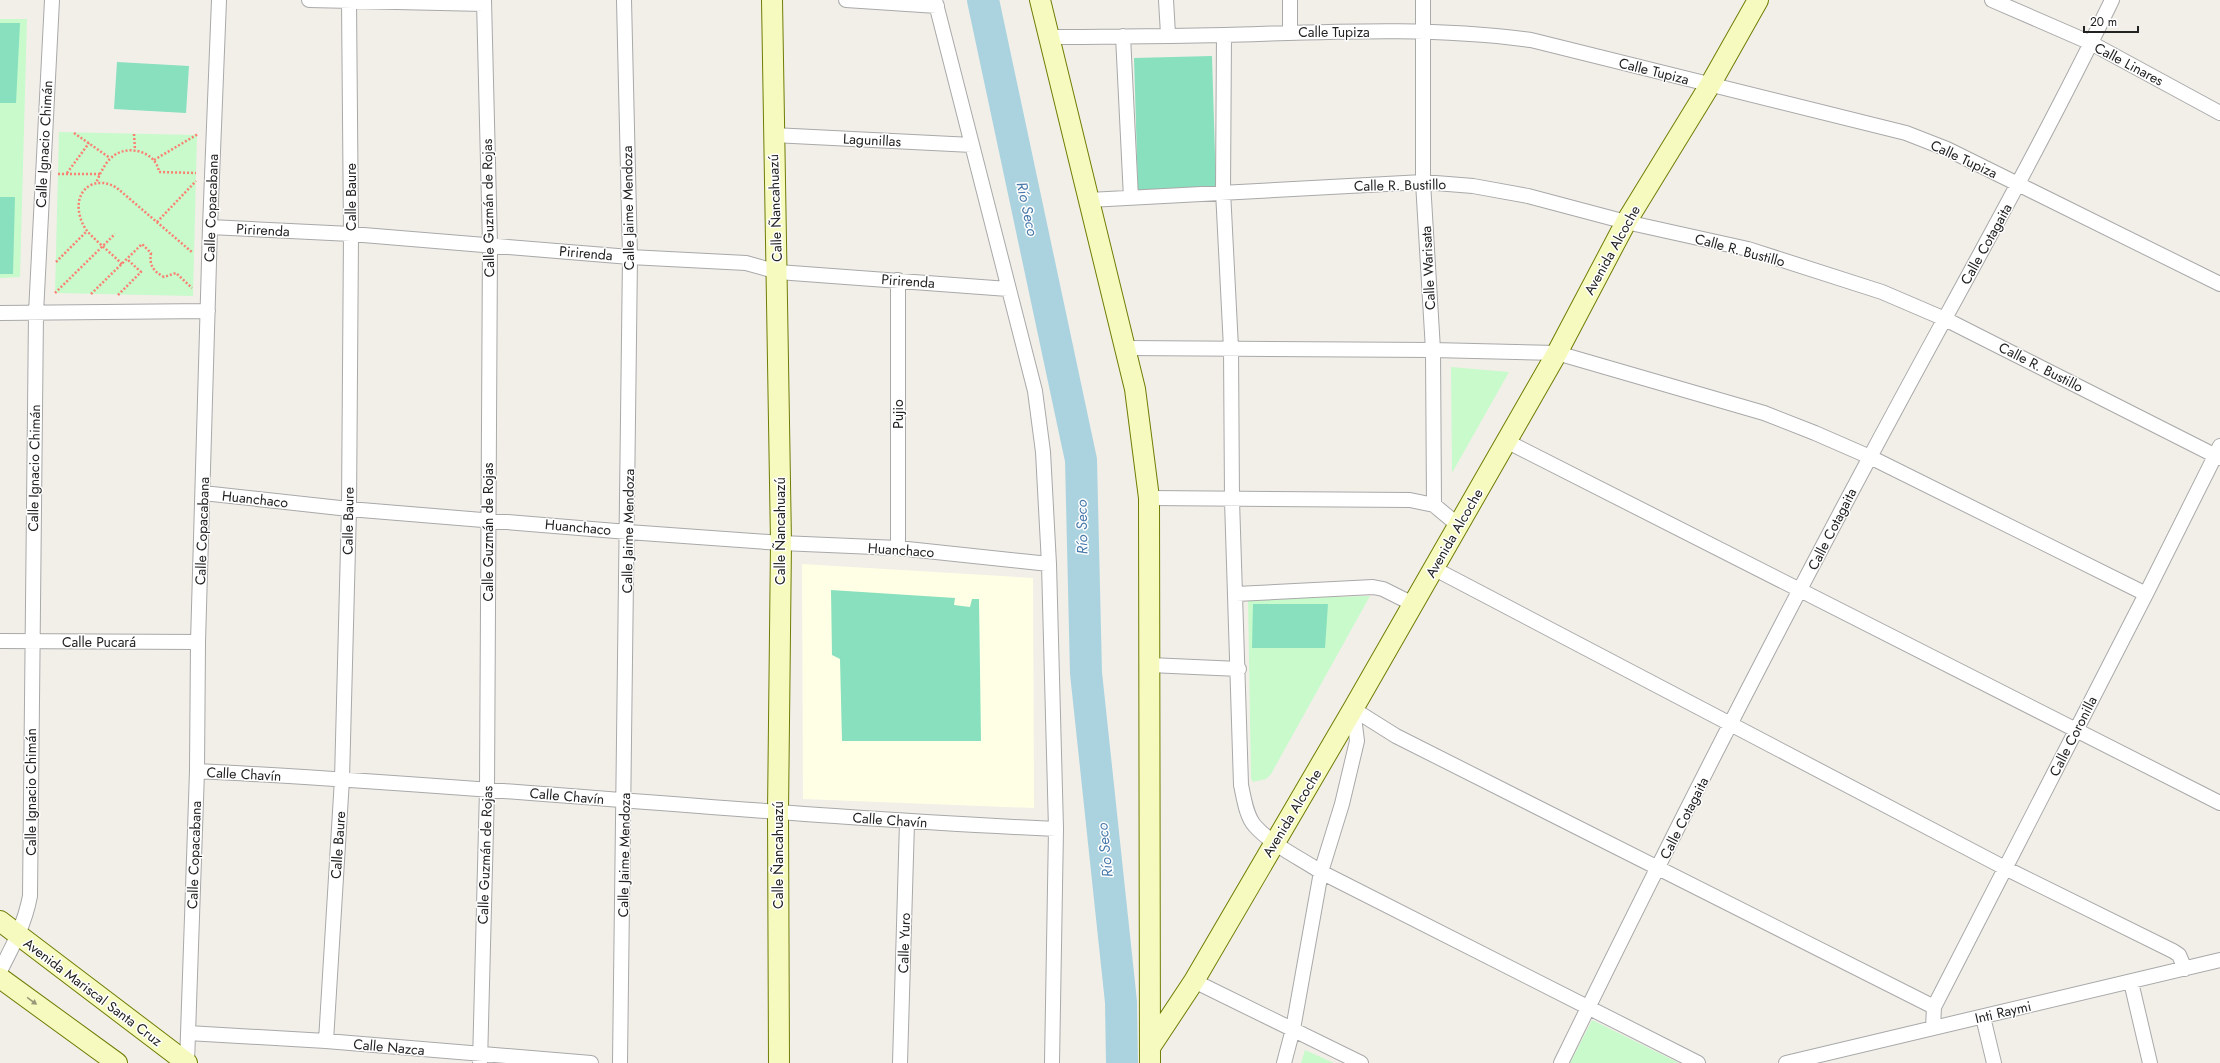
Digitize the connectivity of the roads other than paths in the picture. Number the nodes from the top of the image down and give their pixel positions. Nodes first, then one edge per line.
1 (52, 0) edge
2 (219, 0) edge
3 (309, 0) edge
4 (624, 0) edge
5 (772, 0) edge
6 (846, 0) edge
7 (1040, 0) edge
8 (1166, 0) edge
9 (1290, 0) edge
10 (1423, 0) edge
11 (1758, 0) edge
12 (1992, 0) edge
13 (2112, 0) edge
14 (349, 2) junction
15 (484, 2) edge
16 (936, 3) edge
17 (1422, 31) junction
18 (1290, 32) junction
19 (1168, 34) junction
20 (1224, 34) junction
21 (1123, 36) junction
22 (1049, 37) junction
23 (2091, 43) junction
24 (1710, 85) junction
25 (2220, 113) edge
26 (773, 135) junction
27 (972, 145) junction
28 (1422, 182) junction
29 (2019, 184) junction
30 (1223, 192) junction
31 (1131, 198) junction
32 (1089, 200) junction
33 (1626, 222) junction
34 (210, 227) junction
35 (351, 234) junction
36 (490, 244) junction
37 (630, 257) junction
38 (778, 272) junction
39 (898, 280) junction
40 (2220, 284) edge
41 (1008, 289) junction
42 (208, 311) junction
43 (0, 313) edge
44 (36, 313) junction
45 (1945, 319) junction
46 (1125, 348) junction
47 (1231, 348) junction
48 (1433, 350) junction
49 (1557, 353) junction
50 (1506, 440) junction
51 (2218, 453) edge
52 (1870, 457) junction
53 (203, 493) junction
54 (1150, 498) junction
55 (1232, 500) junction
56 (1434, 505) junction
57 (349, 509) junction
58 (488, 519) junction
59 (1458, 525) junction
60 (628, 532) junction
61 (781, 543) junction
62 (898, 548) junction
63 (1049, 564) junction
64 (1433, 568) junction
65 (1801, 591) junction
66 (1236, 594) junction
67 (2146, 594) junction
68 (1413, 604) junction
69 (0, 641) edge
70 (32, 642) junction
71 (198, 642) junction
72 (1150, 665) junction
73 (1239, 669) junction
74 (1354, 709) junction
75 (1731, 726) junction
76 (2075, 730) junction
77 (197, 771) junction
78 (342, 778) junction
79 (487, 789) junction
80 (2219, 799) edge
81 (624, 801) junction
82 (778, 812) junction
83 (907, 822) junction
84 (1056, 829) junction
85 (1274, 842) junction
86 (1659, 867) junction
87 (2005, 868) junction
88 (1321, 872) junction
89 (0, 921) edge
90 (19, 935) junction
91 (2220, 960) edge
92 (2185, 969) junction
93 (0, 971) edge
94 (0, 978) edge
95 (1194, 981) junction
96 (2131, 982) junction
97 (1588, 1006) junction
98 (1934, 1006) junction
99 (1983, 1017) junction
100 (1933, 1028) junction
101 (1293, 1030) junction
102 (188, 1034) junction
103 (326, 1041) junction
104 (1150, 1055) edge
105 (480, 1059) edge
106 (117, 1063) edge
107 (187, 1063) edge
108 (590, 1063) edge
109 (620, 1063) edge
110 (779, 1063) edge
111 (900, 1063) edge
112 (1052, 1063) edge
113 (1284, 1063) edge
114 (1361, 1063) edge
115 (1561, 1063) edge
116 (1698, 1063) edge
117 (1786, 1063) edge
118 (1994, 1063) edge
119 (2150, 1063) edge

1 - 44 street, Calle Ignacio Chimán
2 - 34 street, Calle Copacabana
3 - 14 street
4 - 37 street, Calle Jaime Mendoza
5 - 26 street, Calle Ñancahuazú
6 - 16 street
7 - 22 street
8 - 19 street
9 - 18 street
10 - 17 street, Calle Warisata
11 - 24 street, Avenida Alcoche
12 - 23 street, Calle Linares
13 - 23 street, Calle Cotagaita
14 - 15 street
14 - 35 street, Calle Baure
15 - 36 street, Calle Guzmán de Rojas
16 - 27 street
17 - 18 street, Calle Tupiza
17 - 24 street, Calle Tupiza
17 - 28 street, Calle Warisata
18 - 20 street, Calle Tupiza
19 - 20 street, Calle Tupiza
19 - 21 street, Calle Tupiza
20 - 30 street
21 - 22 street, Calle Tupiza
21 - 31 street
22 - 32 street
23 - 25 street, Calle Linares
23 - 29 street, Calle Cotagaita
24 - 29 street, Calle Tupiza
24 - 33 street, Avenida Alcoche
26 - 27 street, Lagunillas
26 - 38 street, Calle Ñancahuazú
27 - 41 street
28 - 30 street, Calle R. Bustillo
28 - 33 street, Calle R. Bustillo
28 - 48 street, Calle Warisata
29 - 40 street, Calle Tupiza
29 - 45 street, Calle Cotagaita
30 - 31 street, Calle R. Bustillo
30 - 47 street
31 - 32 street, Calle R. Bustillo
32 - 46 street
33 - 45 street, Calle R. Bustillo
33 - 49 street, Avenida Alcoche
34 - 35 street, Pirirenda
34 - 42 street, Calle Copacabana
35 - 36 street, Pirirenda
35 - 57 street, Calle Baure
36 - 37 street, Pirirenda
36 - 58 street, Calle Guzmán de Rojas
37 - 38 street, Pirirenda
37 - 60 street, Calle Jaime Mendoza
38 - 39 street, Pirirenda
38 - 61 street, Calle Ñancahuazú
39 - 41 street, Pirirenda
39 - 62 street, Pujio
41 - 63 street
42 - 44 street
42 - 53 street, Calle Copacabana
43 - 44 street
44 - 70 street, Calle Ignacio Chimán
45 - 51 street, Calle R. Bustillo
45 - 52 street, Calle Cotagaita
46 - 47 street
46 - 54 street
47 - 48 street
47 - 55 street
48 - 49 street
48 - 56 street, Calle Warisata
49 - 50 street, Avenida Alcoche
49 - 52 street
50 - 59 street, Avenida Alcoche
50 - 65 street
51 - 67 street, Calle Coronilla
52 - 65 street, Calle Cotagaita
52 - 67 street
53 - 57 street, Huanchaco
53 - 71 street, Calle Copacabana
54 - 55 street
54 - 72 street
55 - 56 street
55 - 66 street
56 - 59 street
57 - 58 street, Huanchaco
57 - 78 street, Calle Baure
58 - 60 street, Huanchaco
58 - 79 street, Calle Guzmán de Rojas
59 - 64 street, Avenida Alcoche
60 - 61 street, Huanchaco
60 - 81 street, Calle Jaime Mendoza
61 - 62 street, Huanchaco
61 - 82 street, Calle Ñancahuazú
62 - 63 street, Huanchaco
63 - 84 street
64 - 68 street, Avenida Alcoche
64 - 75 street
65 - 75 street, Calle Cotagaita
65 - 76 street
66 - 68 street
66 - 73 street
67 - 76 street, Calle Coronilla
68 - 74 street, Avenida Alcoche
69 - 70 street, Calle Pucará
70 - 71 street, Calle Pucará
70 - 90 street, Calle Ignacio Chimán
71 - 77 street, Calle Copacabana
72 - 73 street
72 - 104 street
73 - 85 street
74 - 85 street, Avenida Alcoche
74 - 86 street
74 - 88 street
75 - 86 street, Calle Cotagaita
75 - 87 street
76 - 80 street
76 - 87 street, Calle Coronilla
77 - 78 street, Calle Chavín
77 - 102 street, Calle Copacabana
78 - 79 street, Calle Chavín
78 - 103 street, Calle Baure
79 - 81 street, Calle Chavín
79 - 105 street, Calle Guzmán de Rojas
81 - 82 street, Calle Chavín
81 - 109 street, Calle Jaime Mendoza
82 - 83 street, Calle Chavín
82 - 110 street, Calle Ñancahuazú
83 - 84 street, Calle Chavín
83 - 111 street, Calle Yuro
84 - 112 street
85 - 88 street
85 - 95 street, Avenida Alcoche
86 - 97 street, Calle Cotagaita
86 - 98 street
87 - 92 street
87 - 98 street, Calle Coronilla
88 - 97 street
88 - 101 street
89 - 90 street, Avenida Mariscal Santa Cruz
90 - 93 street
90 - 107 street, Avenida Mariscal Santa Cruz
91 - 92 street, Inti Raymi
92 - 96 street, Inti Raymi
94 -> 106 street
95 - 101 street
95 - 104 street, Avenida Alcoche
96 - 99 street, Inti Raymi
96 - 119 street
97 - 115 street, Calle Cotagaita
97 - 116 street
98 - 100 street, Calle Coronilla
99 - 100 street, Inti Raymi
99 - 118 street
100 - 117 street, Inti Raymi
101 - 113 street
101 - 114 street
102 - 103 street, Calle Nazca
102 - 107 street, Calle Copacabana
103 - 105 street, Calle Nazca
105 - 108 street, Calle Nazca

